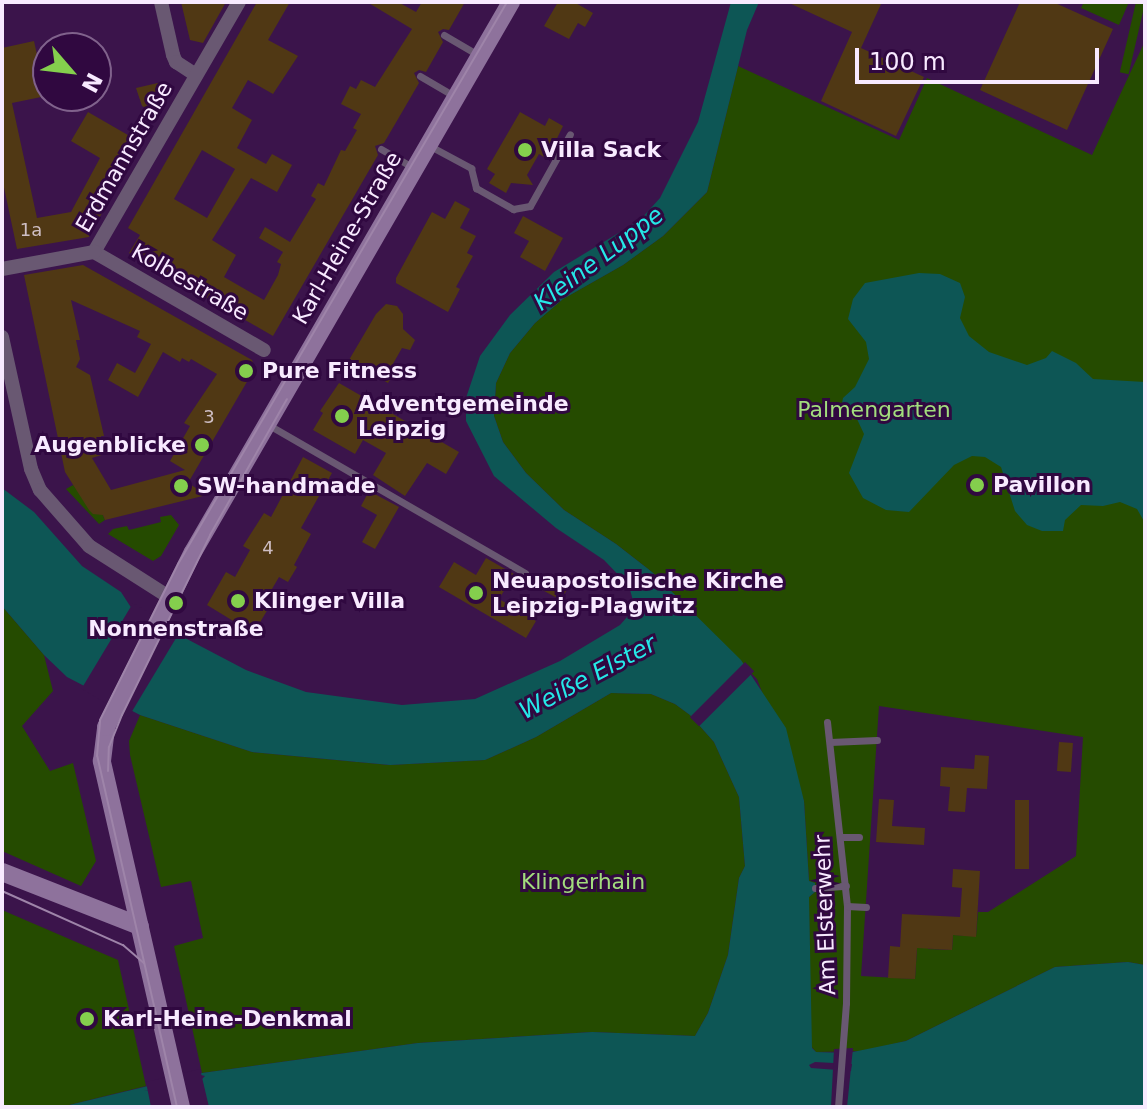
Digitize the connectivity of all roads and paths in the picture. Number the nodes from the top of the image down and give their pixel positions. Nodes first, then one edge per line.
1 (161, 2) edge
2 (239, 2) edge
3 (511, 2) edge
4 (444, 35) dead end
5 (480, 56) junction
6 (196, 75) junction
7 (420, 76) dead end
8 (456, 97) junction
9 (570, 134) dead end
10 (428, 145) junction
11 (381, 149) dead end
12 (414, 168) junction
13 (94, 252) junction
14 (2, 269) edge
15 (2, 337) edge
16 (264, 350) dead end
17 (267, 424) junction
18 (525, 573) dead end
19 (169, 597) junction
20 (827, 722) dead end
21 (877, 740) dead end
22 (830, 742) junction
23 (842, 837) junction
24 (859, 837) dead end
25 (2, 872) edge
26 (846, 886) junction
27 (815, 888) dead end
28 (847, 906) junction
29 (866, 907) dead end
30 (140, 926) junction
31 (181, 1107) edge
32 (838, 1107) edge

1 - 6 street
2 - 6 street, Erdmannstraße
3 - 5 main road, Karl-Heine-Straße
4 - 5 lane
5 - 8 main road, Karl-Heine-Straße
6 - 13 street, Erdmannstraße
7 - 8 lane
8 - 10 main road, Karl-Heine-Straße
9 - 10 lane
10 - 12 main road, Karl-Heine-Straße
11 - 12 lane
12 - 17 main road, Karl-Heine-Straße
13 - 14 street, Erdmannstraße
13 - 16 street, Kolbestraße
15 - 19 street
17 - 18 lane
17 - 19 main road, Karl-Heine-Straße
19 - 30 main road, Karl-Heine-Straße
20 - 22 lane, Am Elsterwehr
21 - 22 lane
22 - 23 lane, Am Elsterwehr
23 - 24 lane
23 - 26 lane, Am Elsterwehr
25 - 30 main road
26 - 27 lane
26 - 28 lane, Am Elsterwehr
28 - 29 lane
28 - 32 lane, Am Elsterwehr
30 - 31 main road, Karl-Heine-Straße

